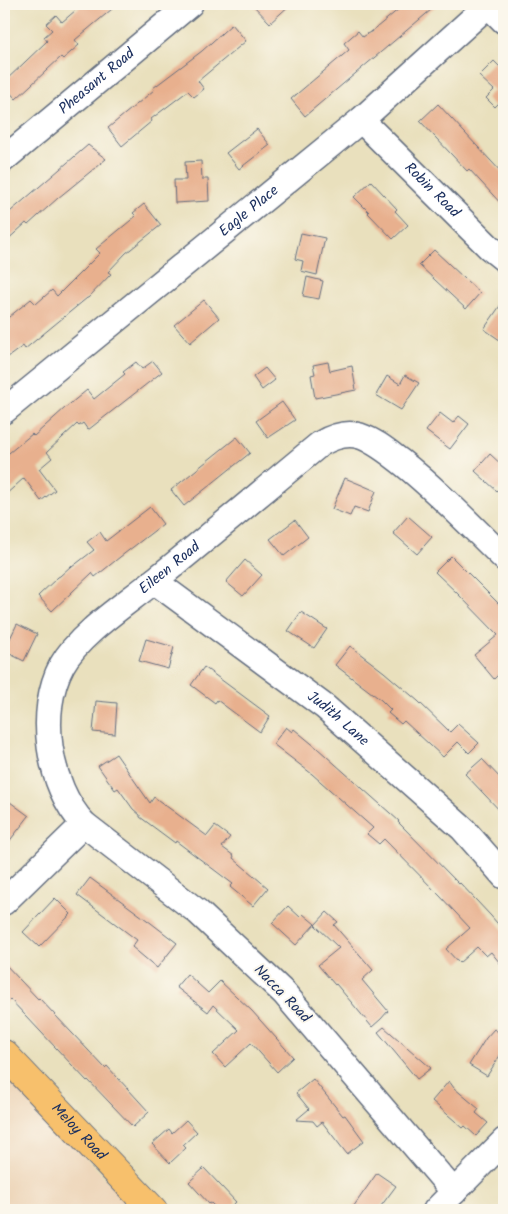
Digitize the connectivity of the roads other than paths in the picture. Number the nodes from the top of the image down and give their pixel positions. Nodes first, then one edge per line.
1 (190, 4) edge
2 (493, 10) edge
3 (361, 120) junction
4 (4, 159) edge
5 (504, 259) edge
6 (4, 411) edge
7 (504, 558) edge
8 (154, 582) junction
9 (84, 824) junction
10 (504, 876) edge
11 (4, 902) edge
12 (4, 1054) edge
13 (504, 1141) edge
14 (454, 1192) junction
15 (154, 1210) edge
16 (436, 1210) edge

1 - 4 street, Pheasant Road
2 - 3 street, Eagle Place
3 - 5 street, Robin Road
3 - 6 street, Eagle Place
7 - 8 street, Eileen Road
8 - 9 street, Eileen Road
8 - 10 street, Judith Lane
9 - 11 street
9 - 14 street, Nacca Road
12 - 15 main road, Meloy Road
13 - 14 street
14 - 16 street

